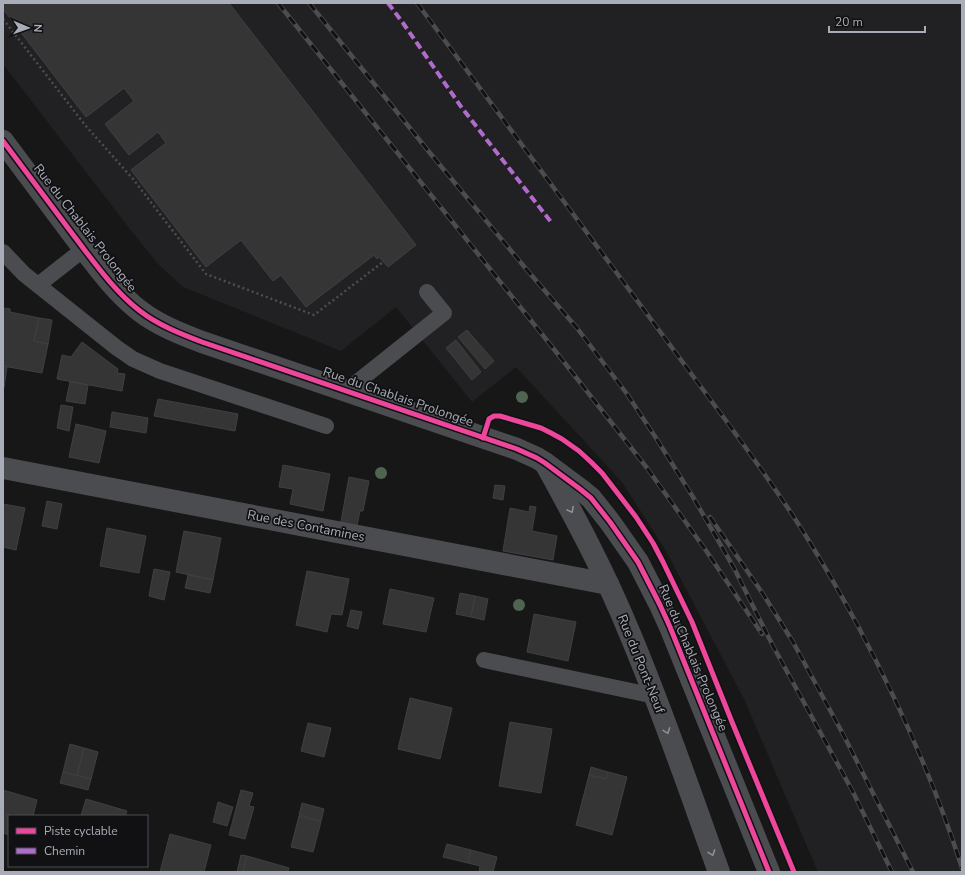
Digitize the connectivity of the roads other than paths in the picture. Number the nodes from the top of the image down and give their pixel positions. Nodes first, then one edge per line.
1 (3, 141) edge
2 (84, 249) junction
3 (3, 252) edge
4 (38, 285) junction
5 (427, 292) dead end
6 (346, 391) junction
7 (326, 426) dead end
8 (545, 463) junction
9 (3, 468) edge
10 (608, 584) junction
11 (484, 660) dead end
12 (654, 696) junction
13 (719, 872) edge
14 (769, 872) edge

1 - 2 street, Rue du Chablais Prolongée
2 - 4 lane
2 - 6 street, Rue du Chablais Prolongée
3 - 4 lane
4 - 7 lane
5 - 6 lane
6 - 8 street, Rue du Chablais Prolongée
8 -> 10 street, Rue du Pont-Neuf
8 - 14 street, Rue du Chablais Prolongée
9 - 10 street, Rue des Contamines
10 - 12 street, Rue du Pont-Neuf
11 - 12 lane
12 -> 13 street, Rue du Pont-Neuf

